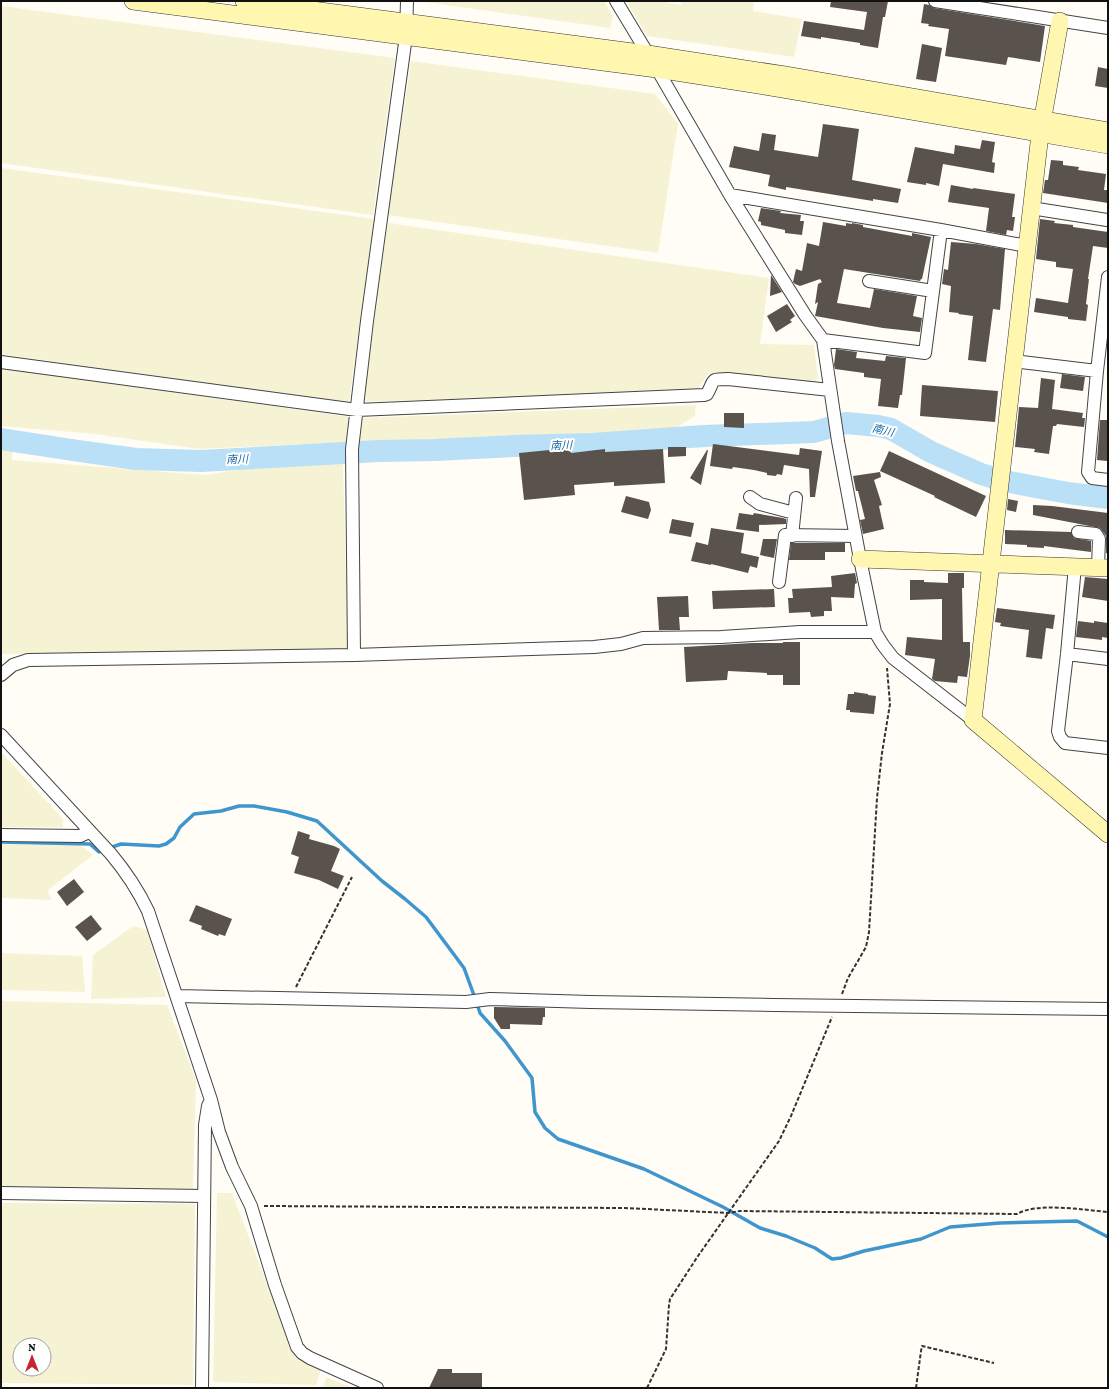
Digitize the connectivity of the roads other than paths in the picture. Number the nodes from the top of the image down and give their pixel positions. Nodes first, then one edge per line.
1 (133, 1) edge
2 (244, 1) edge
3 (407, 1) edge
4 (616, 1) edge
5 (935, 1) edge
6 (1060, 21) junction
7 (1108, 28) edge
8 (407, 29) junction
9 (648, 54) junction
10 (657, 69) junction
11 (1041, 127) junction
12 (1108, 131) edge
13 (1108, 145) edge
14 (730, 195) junction
15 (1031, 208) junction
16 (1107, 220) edge
17 (941, 230) junction
18 (1027, 246) junction
19 (1108, 277) edge
20 (869, 281) dead end
21 (933, 291) junction
22 (823, 340) junction
23 (1013, 361) junction
24 (1, 362) edge
25 (1098, 371) junction
26 (831, 396) junction
27 (357, 410) junction
28 (1108, 480) edge
29 (750, 497) dead end
30 (796, 498) dead end
31 (794, 513) junction
32 (1078, 532) dead end
33 (792, 536) junction
34 (855, 536) junction
35 (860, 559) junction
36 (990, 564) junction
37 (1076, 566) junction
38 (1103, 567) edge
39 (779, 582) dead end
40 (875, 632) junction
41 (1067, 654) junction
42 (354, 655) junction
43 (1108, 659) edge
44 (1, 675) edge
45 (972, 720) junction
46 (1, 735) edge
47 (1108, 748) edge
48 (89, 832) junction
49 (1108, 834) edge
50 (1, 835) edge
51 (177, 996) junction
52 (1108, 1009) edge
53 (211, 1100) junction
54 (1, 1193) edge
55 (204, 1196) junction
56 (202, 1388) edge
57 (377, 1388) edge

1 - 8 street
2 - 8 street
3 - 8 street
4 - 9 street
5 - 6 street
6 - 7 street
6 - 11 street
8 - 9 street
8 - 10 street
8 - 27 street
9 - 10 street
9 - 11 street
10 - 11 street
10 - 14 street
11 - 12 street
11 - 13 street
11 - 15 street
14 - 17 street
14 - 22 street
15 - 16 street
15 - 18 street
17 - 18 street
17 - 21 street
18 - 23 street
19 - 25 street
20 - 21 street
21 - 22 street
22 - 26 street
23 - 25 street
23 - 36 street
24 - 27 street
25 - 28 street
26 - 27 street
26 - 34 street
27 - 42 street
29 - 31 street
30 - 31 street
31 - 33 street
32 - 38 street
33 - 34 street
33 - 39 street
34 - 35 street
35 - 36 street
35 - 40 street
36 - 37 street
36 - 45 street
37 - 38 street
37 - 41 street
40 - 42 street
40 - 45 street
41 - 43 street
41 - 47 street
42 - 44 street
45 - 49 street
46 - 48 street
48 - 50 street
48 - 51 street
51 - 52 street
51 - 53 street
53 - 55 street
53 - 57 street
54 - 55 street
55 - 56 street

